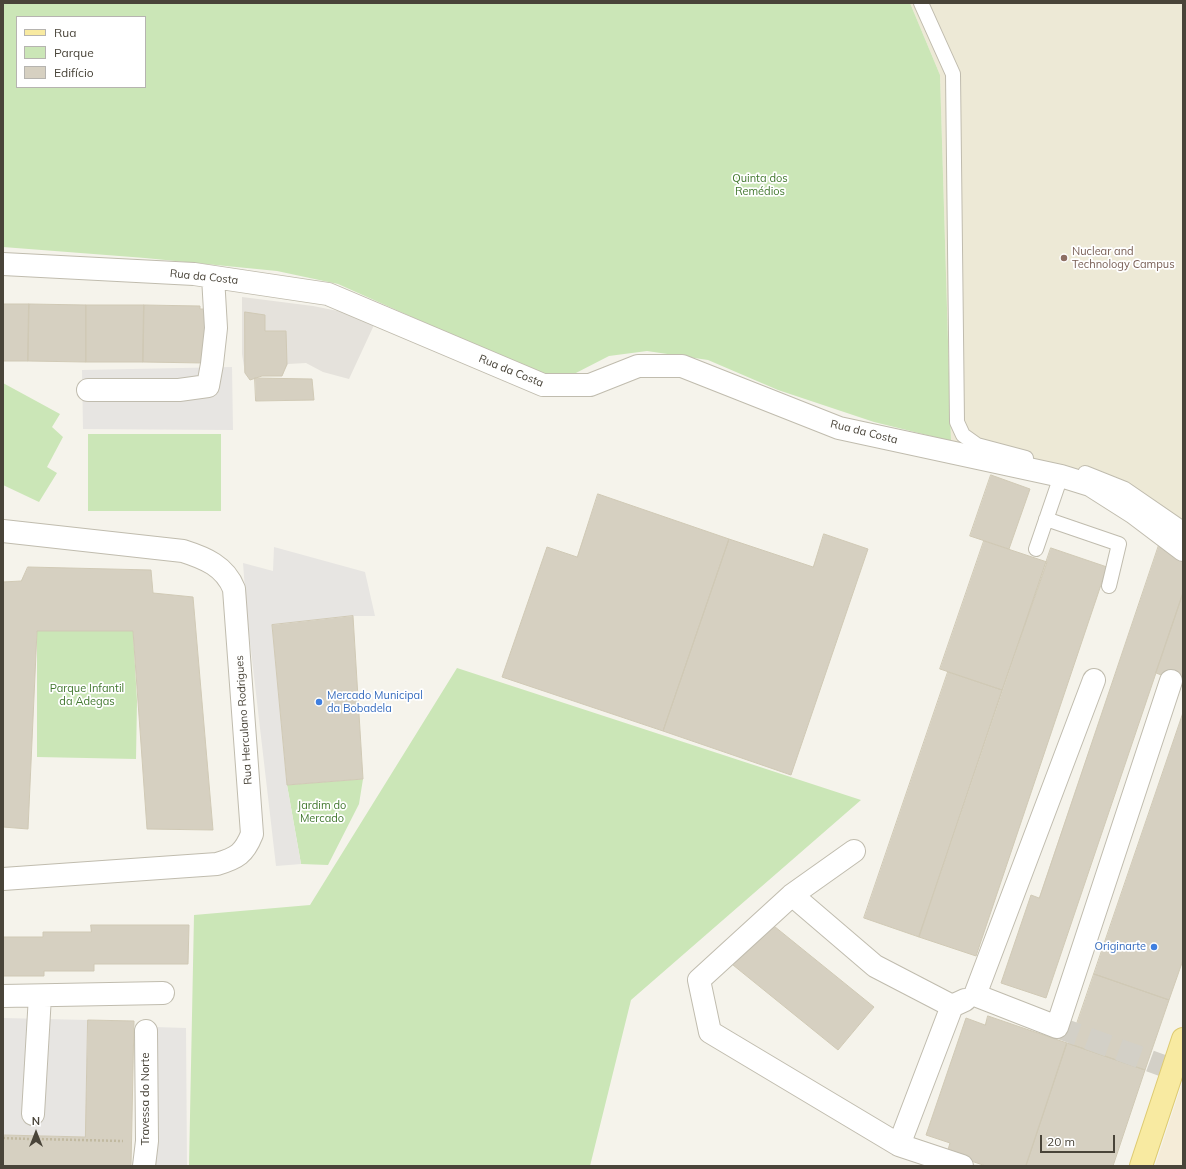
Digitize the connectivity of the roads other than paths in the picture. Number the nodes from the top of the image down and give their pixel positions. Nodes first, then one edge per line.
1 (921, 3) edge
2 (3, 264) edge
3 (213, 277) junction
4 (88, 390) dead end
5 (1061, 476) junction
6 (1046, 519) junction
7 (1183, 529) edge
8 (3, 531) edge
9 (1036, 550) dead end
10 (1183, 550) edge
11 (1109, 586) dead end
12 (1094, 680) dead end
13 (1171, 681) dead end
14 (854, 851) dead end
15 (3, 879) edge
16 (792, 896) junction
17 (163, 993) dead end
18 (975, 995) junction
19 (3, 996) edge
20 (40, 996) junction
21 (952, 1006) junction
22 (146, 1031) dead end
23 (1183, 1038) edge
24 (33, 1114) dead end
25 (899, 1145) junction
26 (144, 1166) edge
27 (962, 1166) edge
28 (1141, 1166) edge

1 - 7 lane
2 - 3 street, Rua da Costa
3 - 4 street
3 - 5 street, Rua da Costa
5 - 6 lane
5 - 10 street, Rua da Costa
6 - 9 lane
6 - 11 lane
8 - 15 street, Rua Herculano Rodrigues
12 - 18 street
13 - 18 street
14 - 16 street
16 - 21 street
16 - 25 street
17 - 20 street
18 - 21 street
19 - 20 street
20 - 24 street
21 - 25 street
22 - 26 street, Travessa do Norte
23 - 28 main road
25 - 27 street

